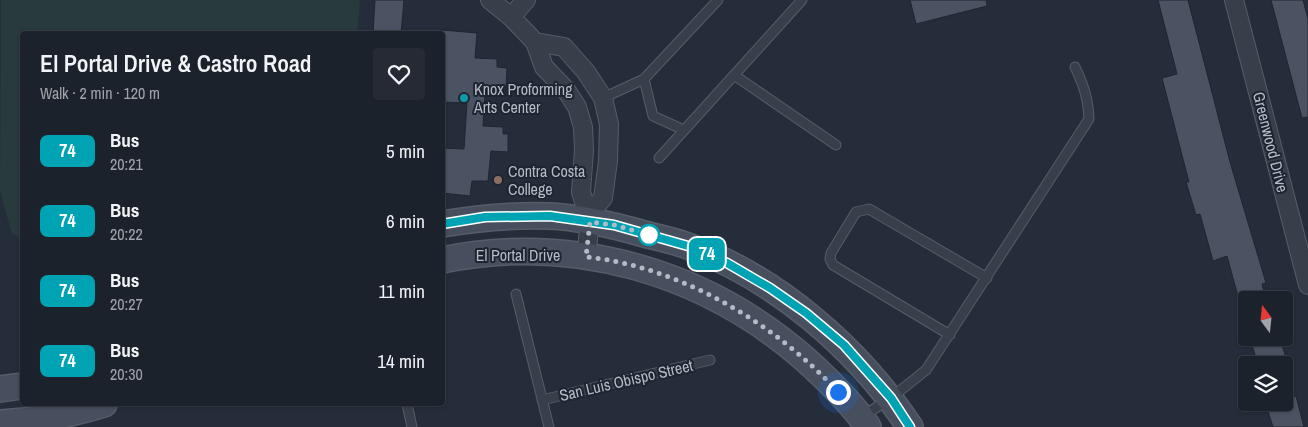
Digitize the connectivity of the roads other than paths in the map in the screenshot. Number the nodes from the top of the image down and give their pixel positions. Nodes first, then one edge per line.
1 (490, 0) edge
2 (526, 0) edge
3 (718, 0) edge
4 (802, 0) edge
5 (1234, 0) edge
6 (510, 18) junction
7 (535, 42) junction
8 (1075, 67) dead end
9 (734, 75) junction
10 (644, 79) junction
11 (604, 98) junction
12 (684, 130) junction
13 (836, 145) dead end
14 (659, 158) dead end
15 (590, 217) junction
16 (445, 224) edge
17 (586, 257) junction
18 (445, 260) edge
19 (987, 278) junction
20 (1308, 285) edge
21 (516, 294) dead end
22 (950, 334) junction
23 (710, 360) dead end
24 (20, 386) edge
25 (0, 389) edge
26 (891, 398) junction
27 (542, 400) junction
28 (96, 406) edge
29 (407, 406) edge
30 (865, 422) edge
31 (0, 423) edge
32 (412, 427) edge
33 (549, 427) edge
34 (910, 427) edge

1 - 6 street
2 - 6 street
3 - 10 lane
4 - 9 lane
5 - 20 street, Greenwood Drive
6 - 7 street
7 - 11 street
7 - 15 street
8 - 19 lane
9 - 12 lane
9 - 13 lane
10 - 11 lane
10 - 12 lane
11 - 15 street
12 - 14 lane
15 - 16 main road
15 - 17 street
15 - 26 main road
17 - 18 main road, El Portal Drive
17 - 30 main road, El Portal Drive
19 - 22 lane
19 - 22 lane
21 - 27 lane
22 - 26 lane
23 - 27 lane, San Luis Obispo Street
24 - 25 main road
26 - 30 lane
26 - 34 main road
27 - 33 lane
28 - 31 main road
29 - 32 lane

